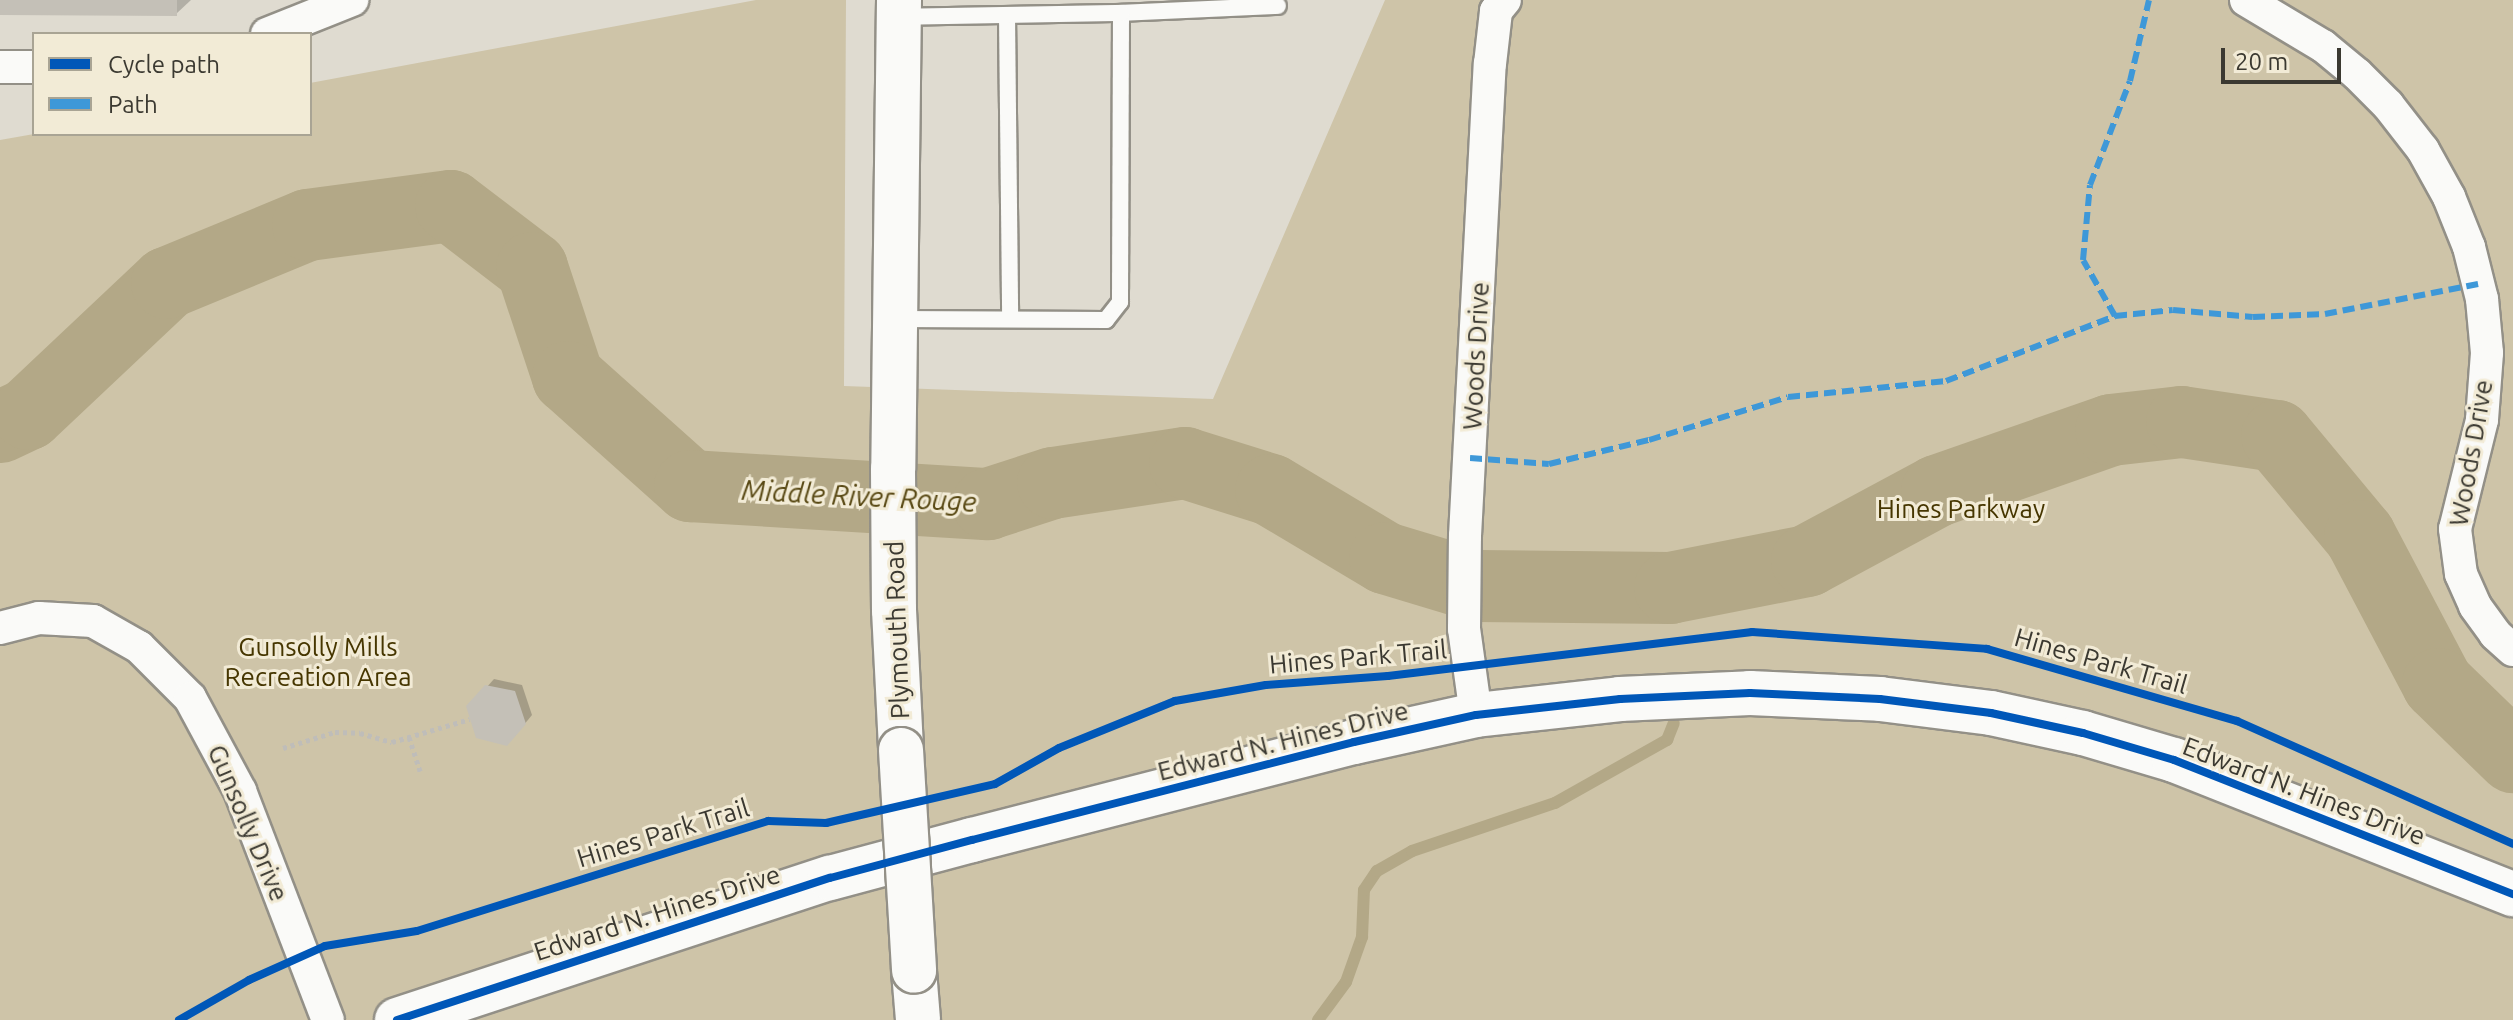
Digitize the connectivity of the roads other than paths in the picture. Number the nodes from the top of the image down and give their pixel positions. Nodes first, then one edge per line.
1 (352, 0) edge
2 (1505, 0) edge
3 (2246, 0) edge
4 (1278, 6) dead end
5 (899, 9) edge
6 (1121, 13) junction
7 (1007, 15) junction
8 (272, 32) edge
9 (0, 67) edge
10 (32, 67) edge
11 (1010, 319) junction
12 (894, 339) junction
13 (0, 628) edge
14 (2513, 650) edge
15 (1476, 715) junction
16 (2513, 894) edge
17 (328, 1020) edge
18 (397, 1020) edge
19 (918, 1020) edge

1 - 8 street
2 - 15 street, Woods Drive
3 - 14 street, Woods Drive
4 - 6 lane
5 - 7 lane
5 - 12 street, Plymouth Road
6 - 7 lane
6 - 11 lane
7 - 11 lane
9 - 10 street
11 - 12 lane
12 - 19 street, Plymouth Road, bridge
13 - 17 street, Gunsolly Drive
15 - 16 street, Edward N. Hines Drive
15 - 18 street, Edward N. Hines Drive

